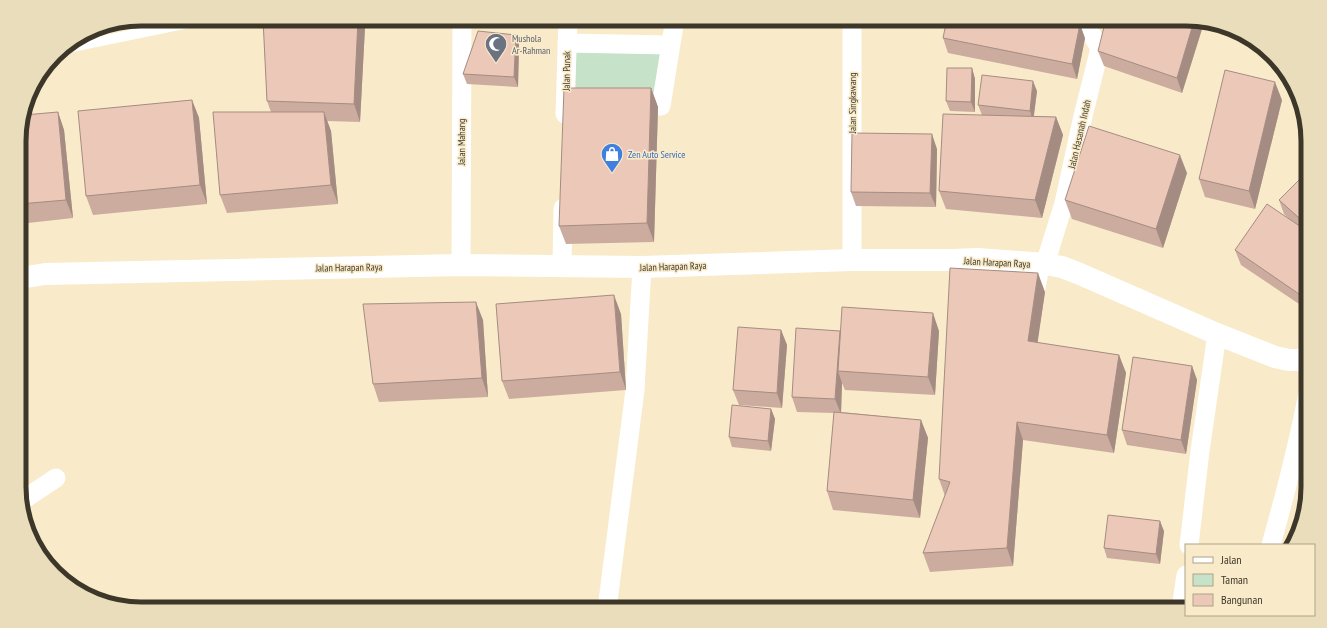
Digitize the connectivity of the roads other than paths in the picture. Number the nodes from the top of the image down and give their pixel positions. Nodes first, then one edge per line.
1 (174, 26) edge
2 (462, 26) edge
3 (568, 26) edge
4 (674, 26) edge
5 (852, 26) edge
6 (1086, 26) edge
7 (1105, 26) edge
8 (567, 43) junction
9 (670, 45) junction
10 (76, 46) edge
11 (1100, 48) junction
12 (661, 106) dead end
13 (565, 131) edge
14 (564, 187) edge
15 (852, 260) junction
16 (1045, 264) junction
17 (461, 265) junction
18 (562, 267) junction
19 (642, 267) junction
20 (26, 277) edge
21 (1038, 303) edge
22 (1217, 334) junction
23 (1301, 360) edge
24 (1301, 430) edge
25 (56, 478) dead end
26 (27, 498) edge
27 (1189, 544) edge
28 (1271, 544) edge
29 (1185, 582) edge
30 (608, 602) edge
31 (1182, 602) edge

1 - 10 lane
2 - 17 street, Jalan Mahang
3 - 8 street, Jalan Punak
4 - 9 street
5 - 15 street, Jalan Singkawang
6 - 11 street
7 - 11 street, Jalan Hasanah Indah
8 - 9 street
8 - 13 street, Jalan Punak
9 - 12 street
11 - 16 street, Jalan Hasanah Indah
14 - 18 street
15 - 16 main road, Jalan Harapan Raya
15 - 19 main road, Jalan Harapan Raya
16 - 21 lane
16 - 22 main road, Jalan Harapan Raya
17 - 18 main road, Jalan Harapan Raya
17 - 20 main road, Jalan Harapan Raya
18 - 19 main road, Jalan Harapan Raya
19 - 30 street
22 - 23 main road, Jalan Harapan Raya
22 - 27 street
24 - 28 street
25 - 26 street
29 - 31 street

